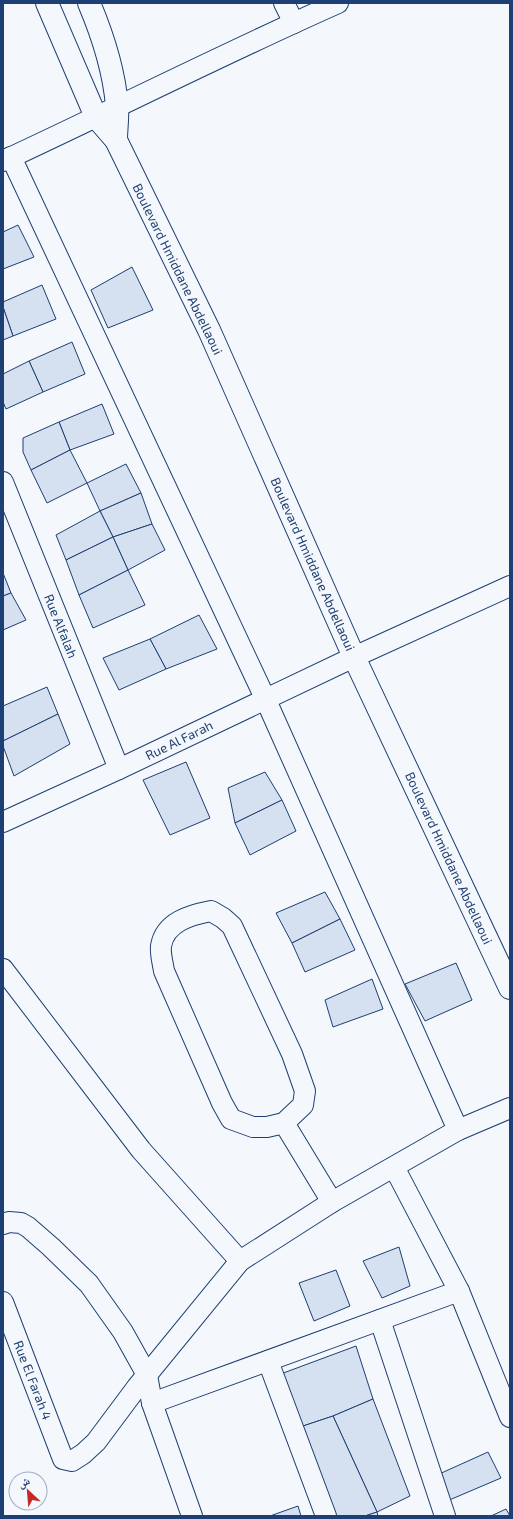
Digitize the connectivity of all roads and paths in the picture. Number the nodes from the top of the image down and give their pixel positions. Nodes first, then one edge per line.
1 (47, 3) edge
2 (89, 3) edge
3 (284, 3) edge
4 (338, 3) edge
5 (294, 23) junction
6 (117, 107) junction
7 (96, 117) junction
8 (116, 140) junction
9 (7, 159) edge
10 (3, 482) edge
11 (510, 586) edge
12 (354, 657) junction
13 (265, 698) junction
14 (119, 769) junction
15 (3, 822) edge
16 (3, 969) edge
17 (510, 988) edge
18 (510, 1108) edge
19 (284, 1123) junction
20 (458, 1130) junction
21 (394, 1167) junction
22 (332, 1202) junction
23 (3, 1224) edge
24 (240, 1261) junction
25 (459, 1291) junction
26 (3, 1302) edge
27 (380, 1320) junction
28 (268, 1361) junction
29 (146, 1376) junction
30 (152, 1403) junction
31 (510, 1418) edge
32 (192, 1516) edge
33 (326, 1516) edge
34 (445, 1516) edge

1 - 7 street, Boulevard Hmiddane Abdellaoui
2 - 6 street, Boulevard Hmiddane Abdellaoui
3 - 5 street
4 - 5 street
5 - 6 street
6 - 7 street
6 - 8 street, Boulevard Hmiddane Abdellaoui
7 - 8 street, Boulevard Hmiddane Abdellaoui
7 - 9 street
8 - 12 street, Boulevard Hmiddane Abdellaoui
9 - 13 street
10 - 14 street, Rue Alfalah
11 - 12 street, Rue Al Farah
12 - 13 street, Rue Al Farah
12 - 17 street, Boulevard Hmiddane Abdellaoui
13 - 14 street, Rue Al Farah
13 - 20 street
14 - 15 street, Rue Al Farah
16 - 24 street
18 - 20 street
19 - 19 street
19 - 22 street
20 - 21 street
21 - 22 street
21 - 25 street
22 - 24 street
23 - 29 street
24 - 29 street
25 - 27 street
25 - 31 street
26 - 29 street, Rue El Farah 4
27 - 28 street
27 - 34 street
28 - 30 street
28 - 33 street
29 - 30 street
30 - 32 street

